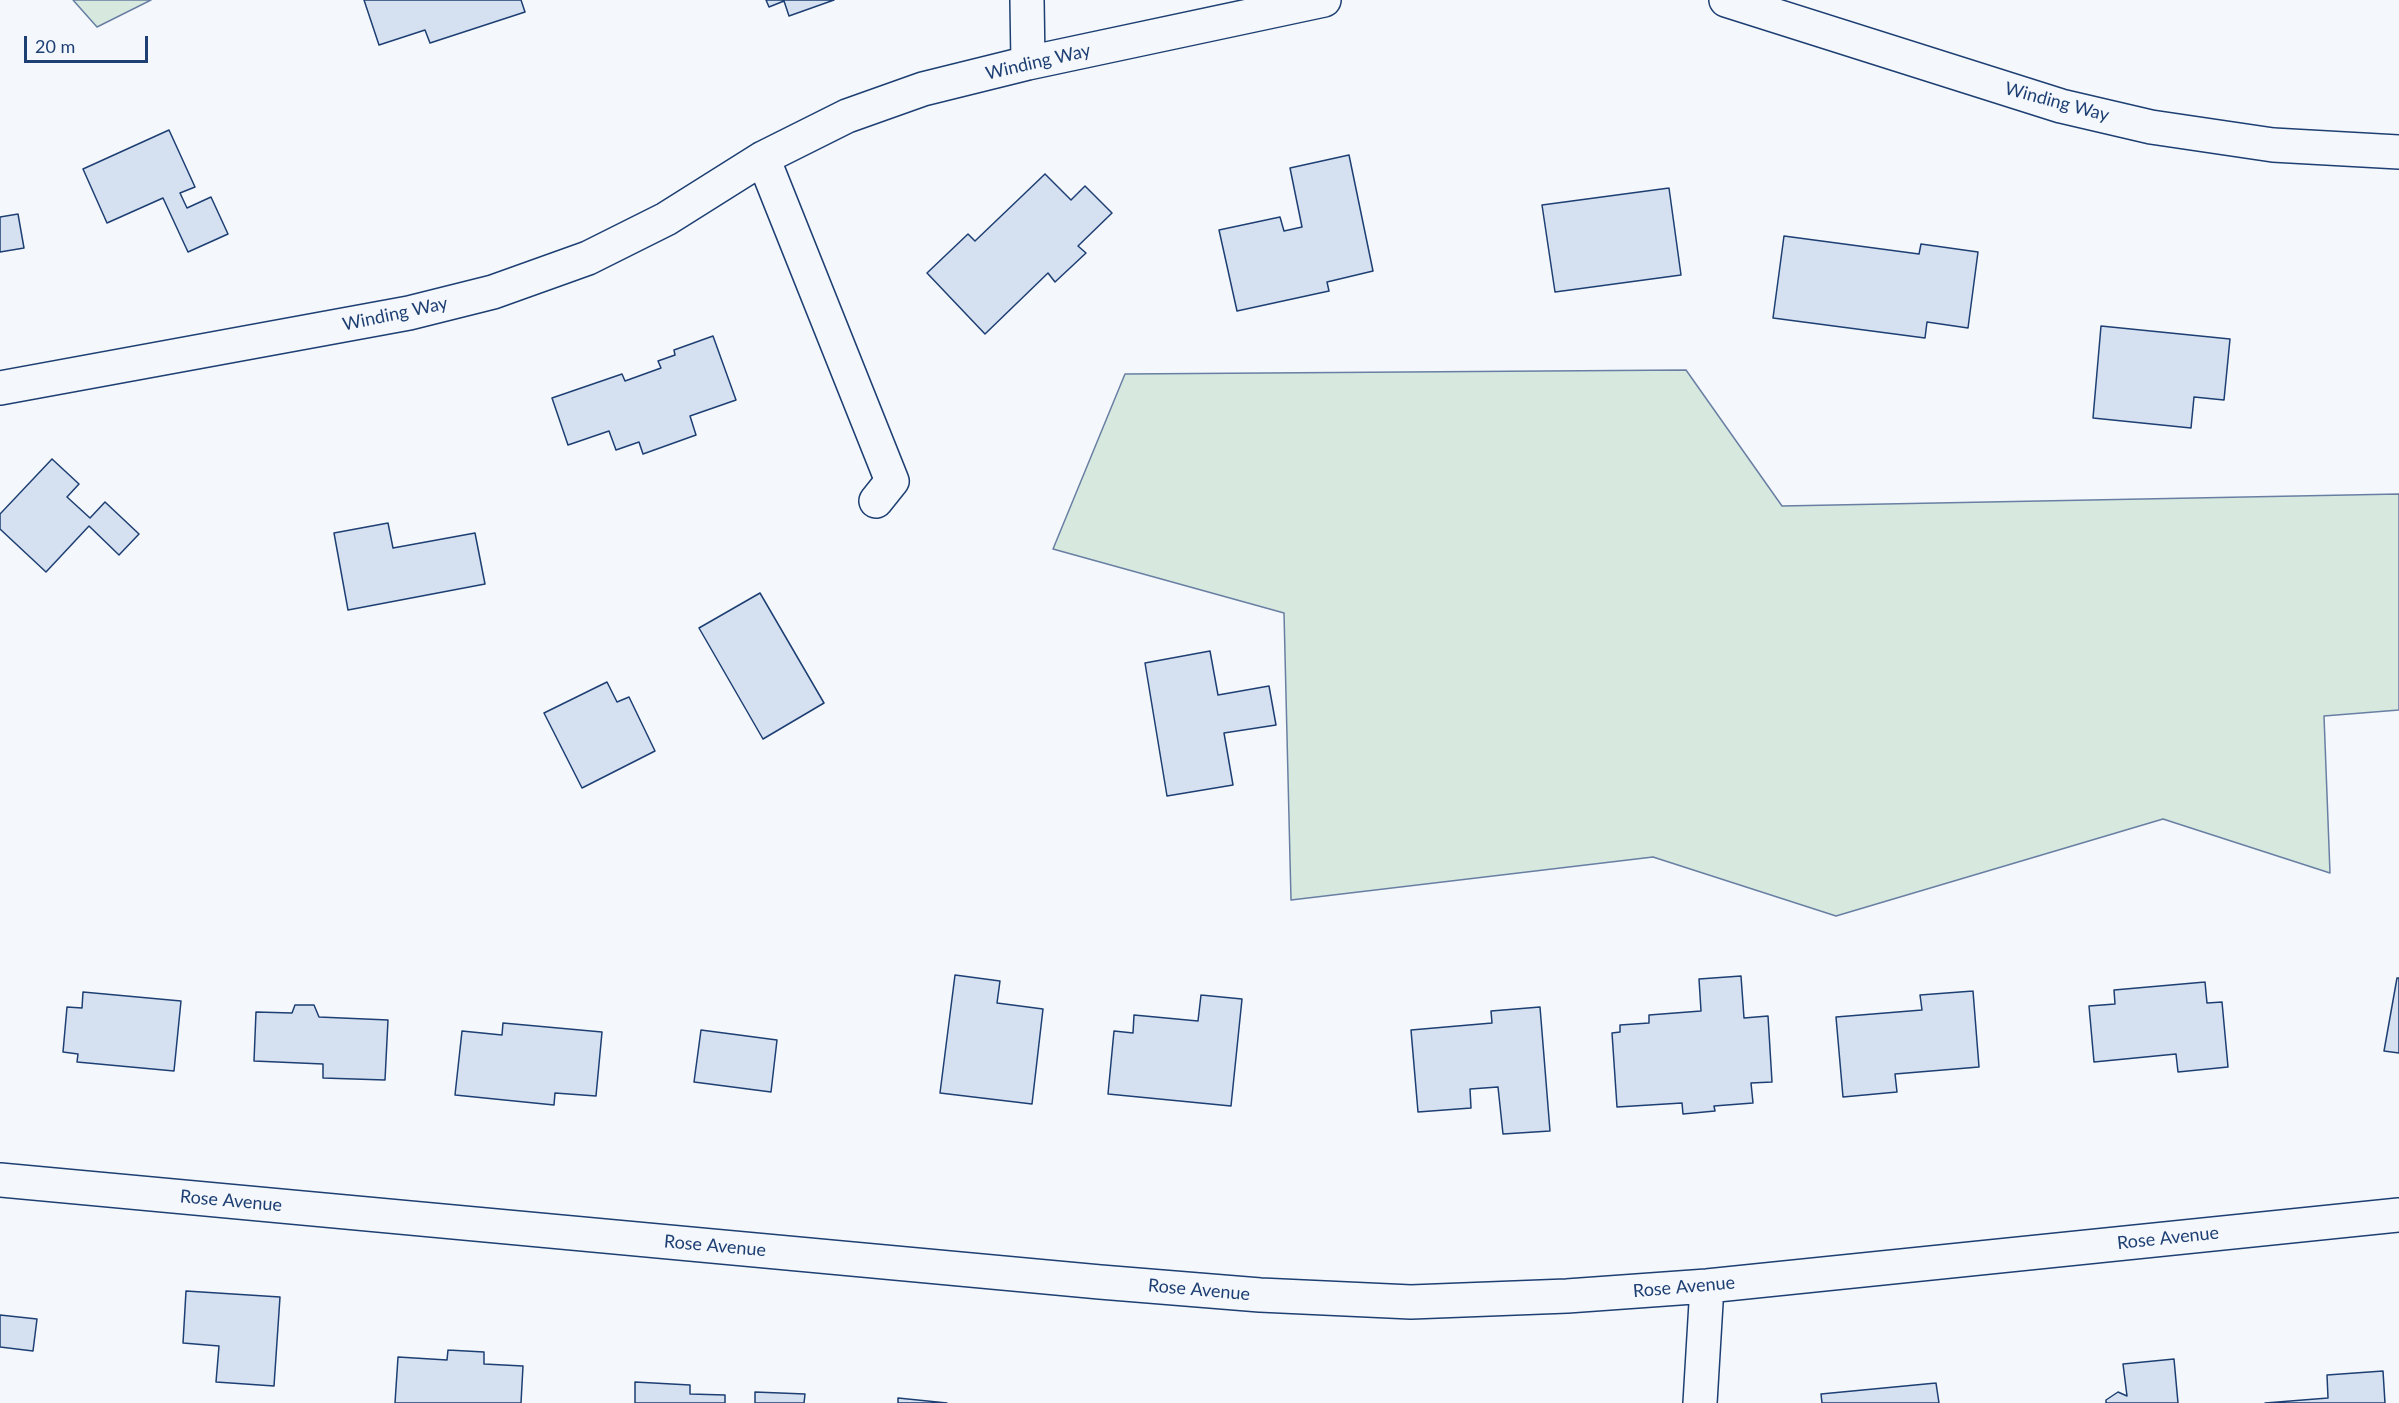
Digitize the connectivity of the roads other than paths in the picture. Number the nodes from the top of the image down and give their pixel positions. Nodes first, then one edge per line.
1 (1027, 0) edge
2 (1324, 0) edge
3 (1726, 0) edge
4 (1799, 11) edge
5 (1028, 63) junction
6 (2399, 152) edge
7 (763, 158) junction
8 (0, 388) edge
9 (876, 501) dead end
10 (0, 1180) edge
11 (2399, 1215) edge
12 (1707, 1286) junction
13 (1700, 1403) edge

1 - 5 street
2 - 5 street, Winding Way
3 - 4 street, Winding Way
4 - 6 street, Winding Way
5 - 7 street, Winding Way
7 - 8 street, Winding Way
7 - 9 street
10 - 12 street, Rose Avenue
11 - 12 street, Rose Avenue
12 - 13 street

